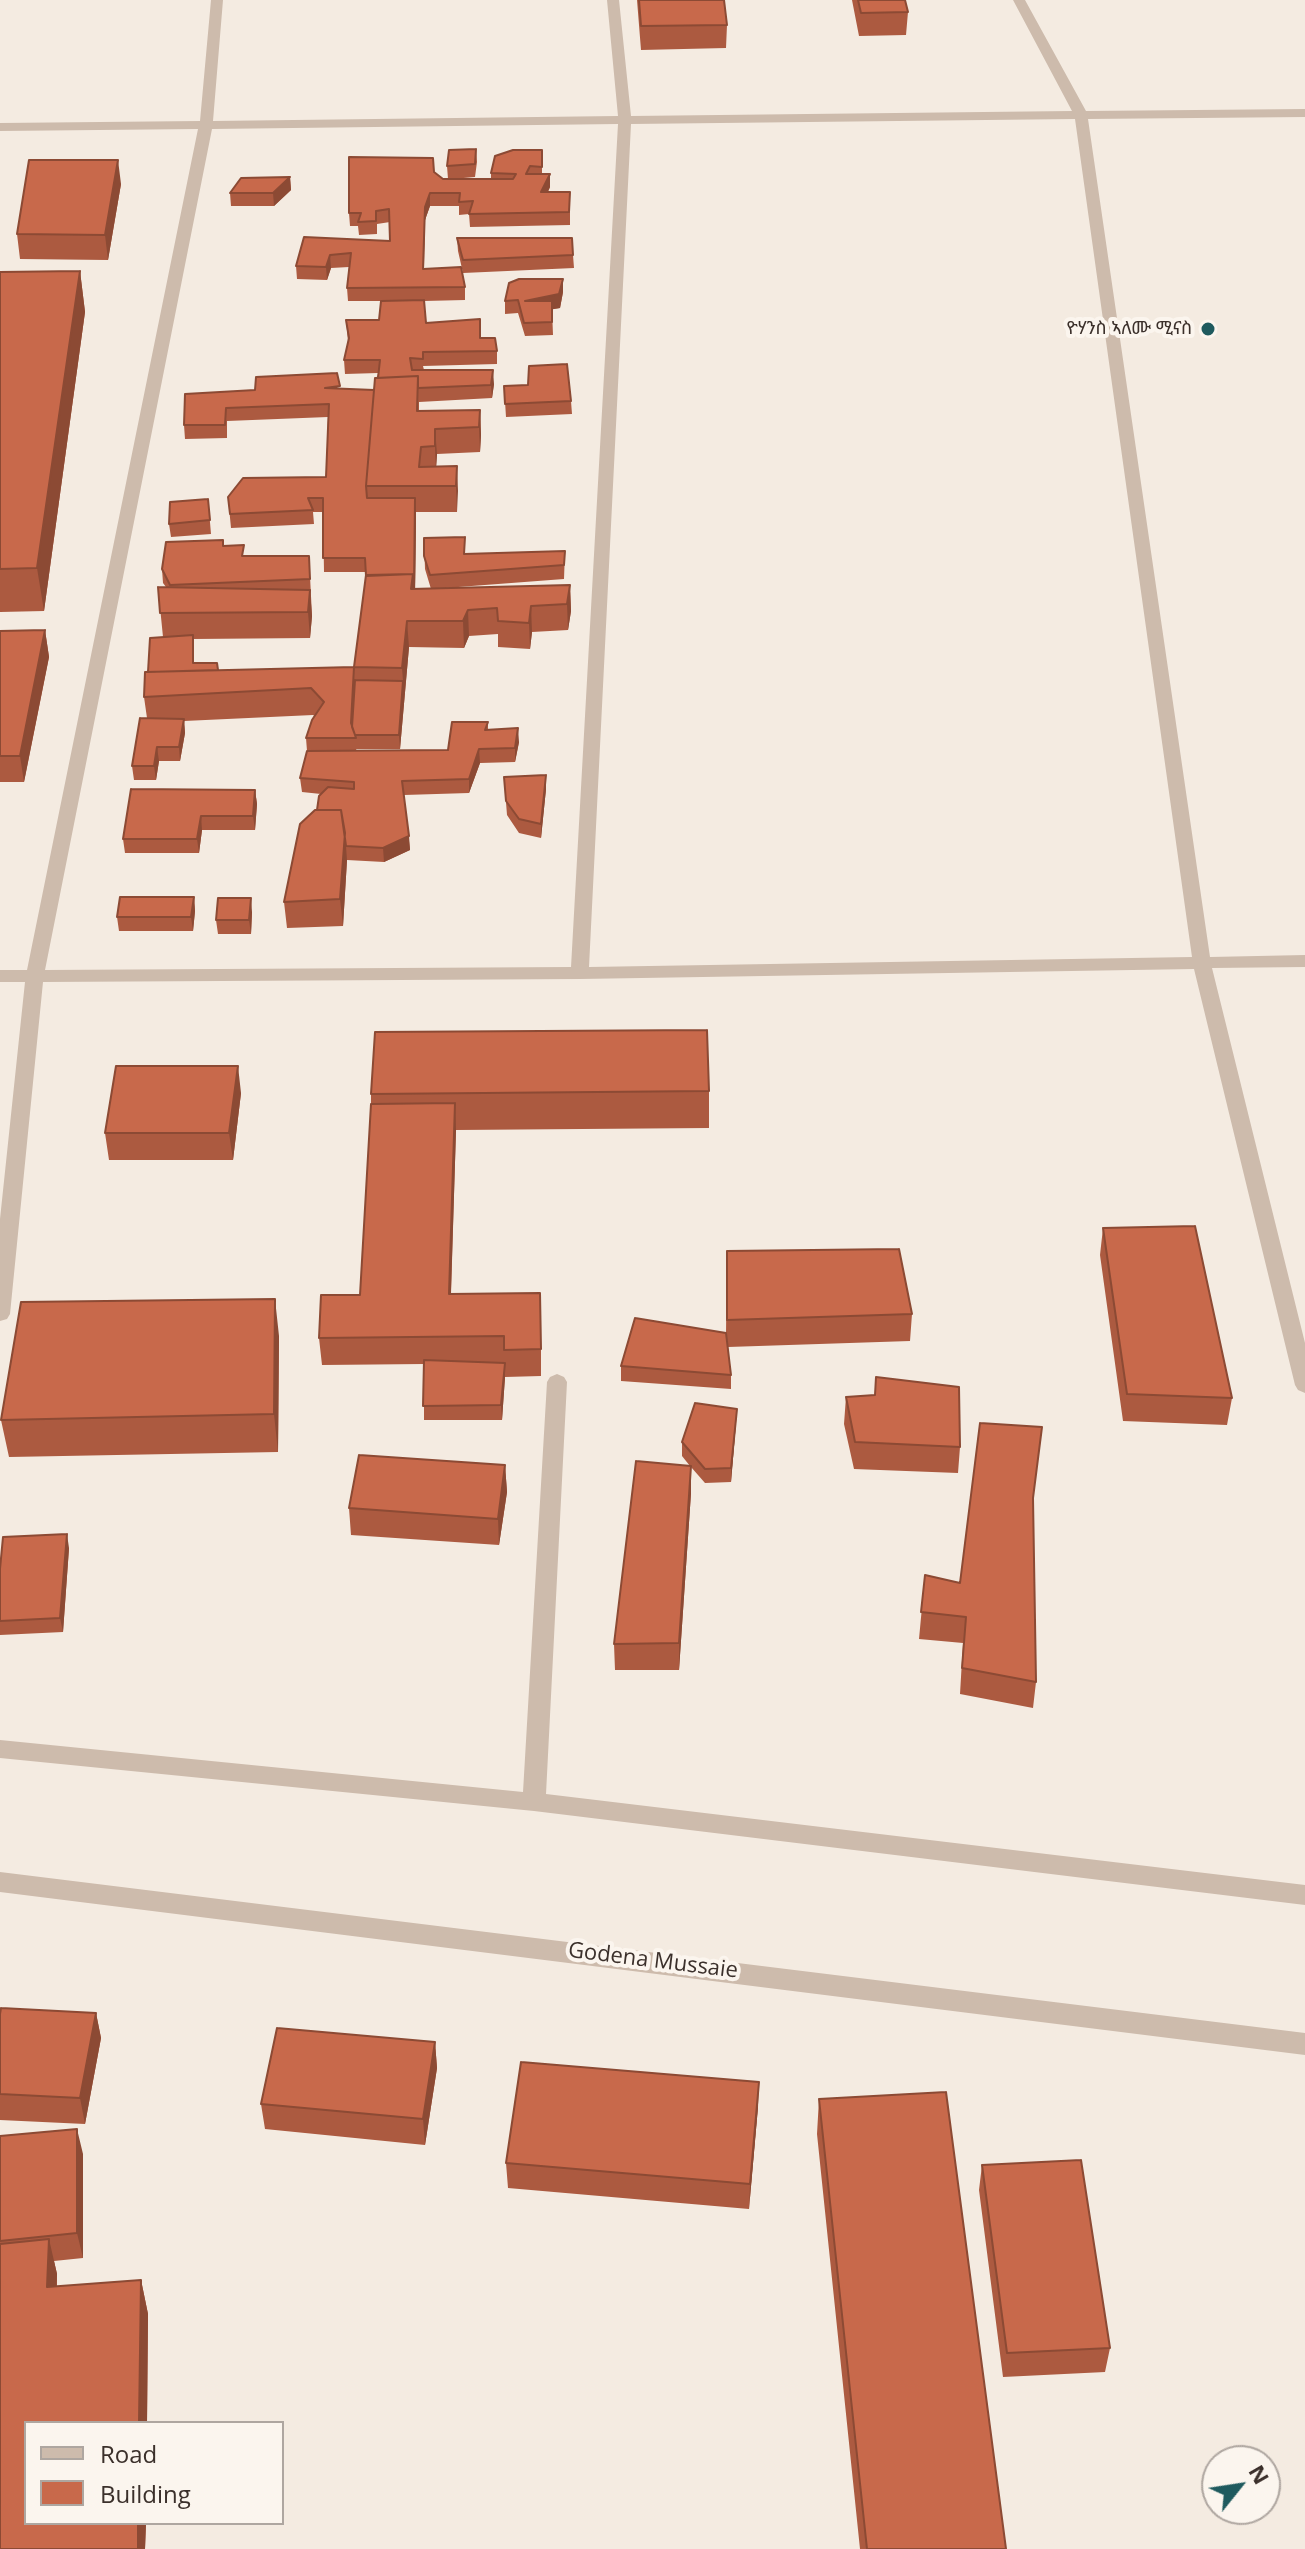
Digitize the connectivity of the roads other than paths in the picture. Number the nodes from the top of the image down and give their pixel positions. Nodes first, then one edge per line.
1 (217, 0) edge
2 (613, 0) edge
3 (1019, 0) edge
4 (1305, 113) edge
5 (1081, 115) junction
6 (625, 119) junction
7 (206, 124) junction
8 (0, 127) edge
9 (1305, 961) edge
10 (1202, 963) junction
11 (580, 973) junction
12 (35, 975) junction
13 (0, 976) edge
14 (0, 1314) edge
15 (557, 1382) dead end
16 (1305, 1385) edge
17 (0, 1749) edge
18 (534, 1802) junction
19 (0, 1882) edge
20 (1305, 1895) edge
21 (1305, 2044) edge

1 - 7 street
2 - 6 street
3 - 5 street
4 - 5 street
5 - 6 street
5 - 10 street
6 - 7 street
6 - 11 street
7 - 8 street
7 - 12 street
9 - 10 street
10 - 11 street
10 - 16 street
11 - 12 street
12 - 13 street
12 - 14 street
15 - 18 street
17 - 18 street
18 - 20 street
19 - 21 street, Godena Mussaie

